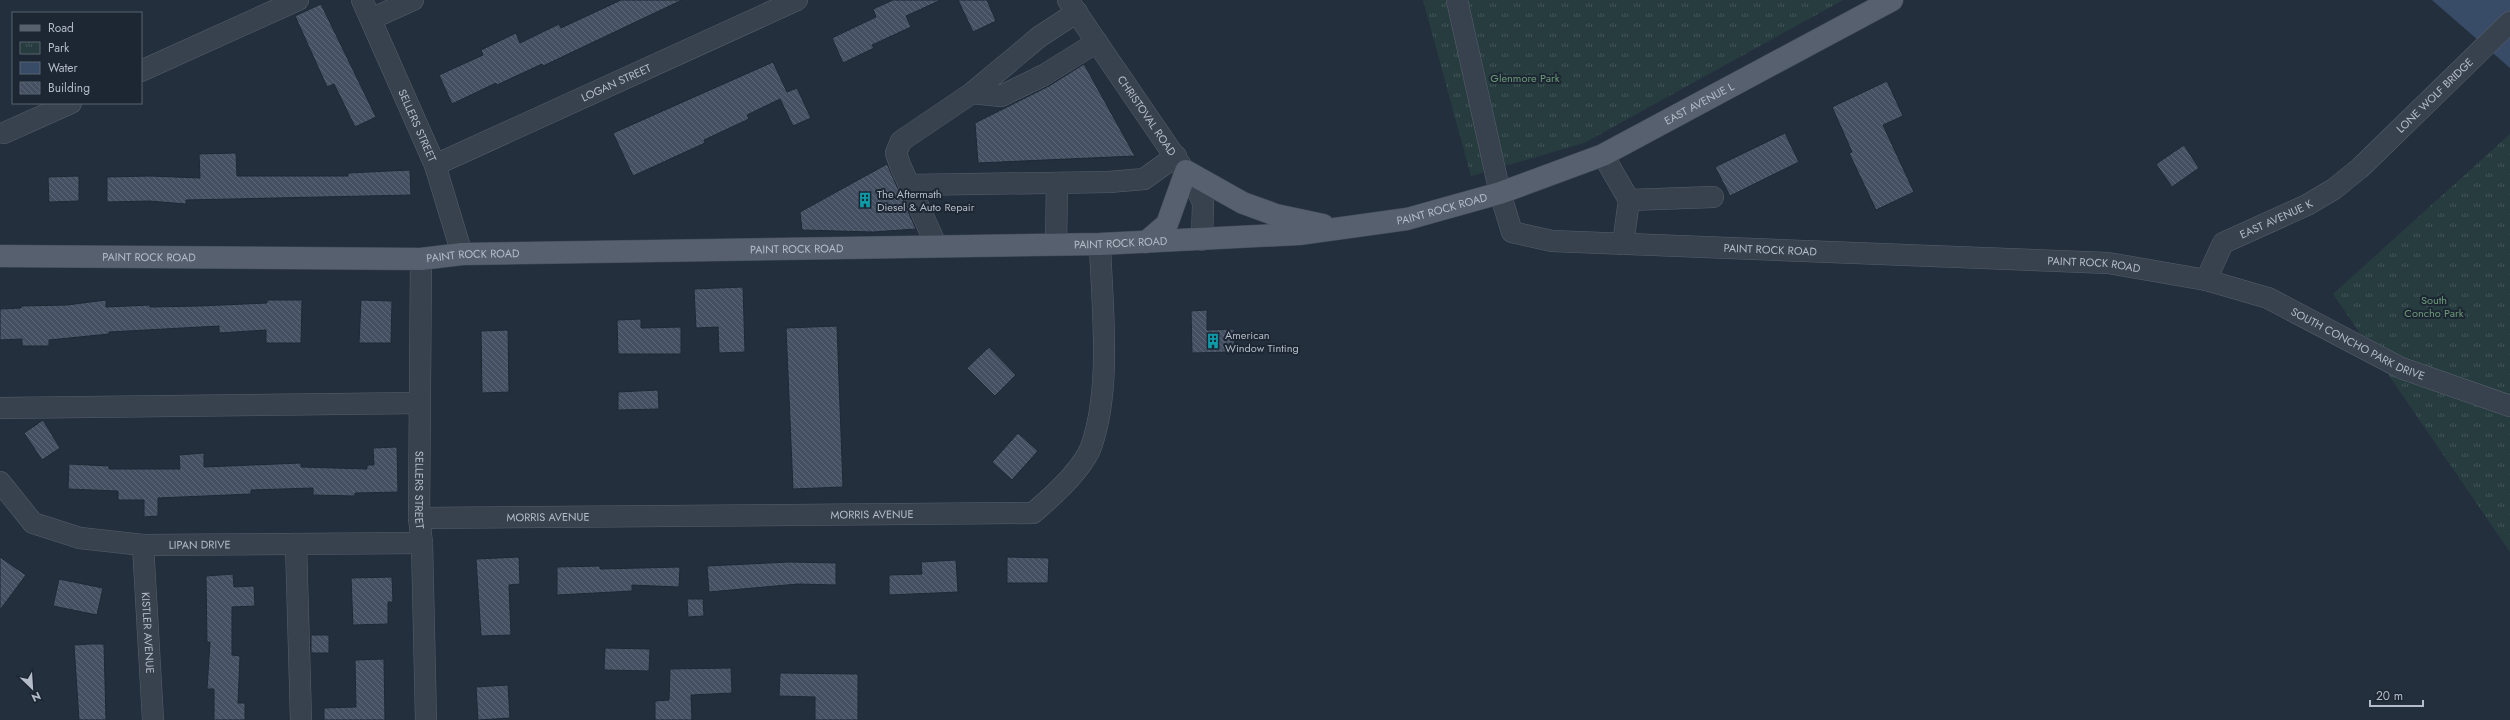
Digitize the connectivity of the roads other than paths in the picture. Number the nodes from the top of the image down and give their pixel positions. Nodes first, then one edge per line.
1 (298, 0) edge
2 (362, 0) edge
3 (413, 0) edge
4 (796, 0) edge
5 (1457, 0) edge
6 (1892, 0) edge
7 (1073, 6) edge
8 (371, 19) junction
9 (2510, 22) edge
10 (1097, 42) junction
11 (142, 71) edge
12 (972, 94) junction
13 (69, 104) edge
14 (4, 133) dead end
15 (1603, 155) junction
16 (1181, 164) junction
17 (435, 165) junction
18 (2360, 168) joint
19 (1057, 183) junction
20 (909, 185) junction
21 (1500, 193) junction
22 (1713, 197) dead end
23 (1629, 200) junction
24 (1339, 229) junction
25 (1202, 240) junction
26 (1146, 242) junction
27 (1100, 244) junction
28 (1623, 244) junction
29 (1056, 245) junction
30 (937, 247) junction
31 (462, 254) junction
32 (0, 256) edge
33 (421, 259) junction
34 (2206, 280) junction
35 (420, 403) junction
36 (2510, 406) edge
37 (0, 408) edge
38 (0, 482) edge
39 (419, 518) junction
40 (422, 543) junction
41 (296, 544) junction
42 (143, 545) junction
43 (153, 720) edge
44 (301, 720) edge
45 (426, 720) edge

1 - 11 street
2 - 8 street, SELLERS STREET
3 - 8 street
4 - 17 street, LOGAN STREET
5 - 21 street
6 - 15 main road, EAST AVENUE L
7 - 10 street, CHRISTOVAL ROAD
7 - 12 street
8 - 17 street, SELLERS STREET
9 - 18 street, LONE WOLF BRIDGE
10 - 12 street
10 - 16 street, CHRISTOVAL ROAD
12 - 20 street
13 - 14 street
15 - 21 main road, EAST AVENUE L
15 - 23 street
16 - 19 street
16 - 24 main road
16 - 25 street, CHRISTOVAL ROAD
16 - 26 main road
17 - 31 street, SELLERS STREET
18 - 34 street, EAST AVENUE K
19 - 20 street
19 - 29 street
20 - 30 street
21 - 24 main road, PAINT ROCK ROAD
21 - 28 street, PAINT ROCK ROAD
22 - 23 street
23 - 28 street
24 - 25 main road, PAINT ROCK ROAD
25 - 26 main road, PAINT ROCK ROAD
26 - 27 main road, PAINT ROCK ROAD
27 - 29 main road, PAINT ROCK ROAD
27 - 39 street, MORRIS AVENUE
28 - 34 street, PAINT ROCK ROAD
29 - 30 main road, PAINT ROCK ROAD
30 - 31 main road, PAINT ROCK ROAD
31 - 33 main road, PAINT ROCK ROAD
32 - 33 main road, PAINT ROCK ROAD
33 - 35 street, SELLERS STREET
34 - 36 street, SOUTH CONCHO PARK DRIVE
35 - 37 street
35 - 39 street, SELLERS STREET
38 - 42 street, LIPAN DRIVE
39 - 40 street, SELLERS STREET
40 - 41 street, LIPAN DRIVE
40 - 45 street, SELLERS STREET
41 - 42 street, LIPAN DRIVE
41 - 44 street
42 - 43 street, KISTLER AVENUE

